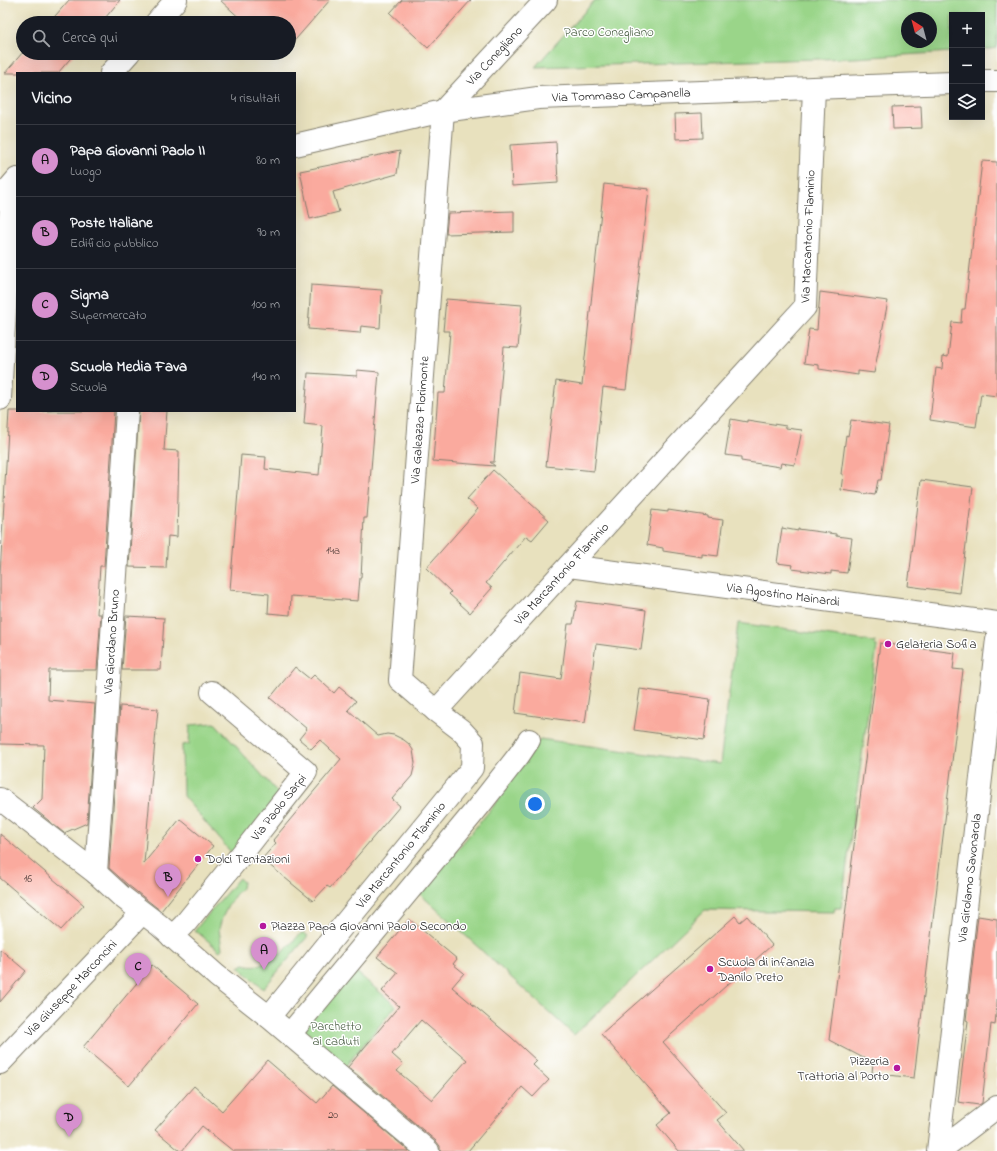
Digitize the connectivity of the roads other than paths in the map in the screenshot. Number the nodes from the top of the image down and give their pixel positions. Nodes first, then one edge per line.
1 (176, 0) edge
2 (546, 0) edge
3 (162, 16) edge
4 (123, 60) edge
5 (112, 72) edge
6 (949, 83) edge
7 (814, 88) junction
8 (443, 111) junction
9 (296, 145) edge
10 (9, 195) edge
11 (0, 399) edge
12 (127, 412) edge
13 (569, 566) junction
14 (997, 622) edge
15 (997, 639) edge
16 (212, 692) dead end
17 (436, 711) junction
18 (529, 740) dead end
19 (0, 799) edge
20 (96, 873) junction
21 (142, 913) junction
22 (172, 937) junction
23 (269, 1017) junction
24 (290, 1034) junction
25 (0, 1063) edge
26 (997, 1107) edge
27 (942, 1118) junction
28 (963, 1133) junction
29 (428, 1151) edge
30 (938, 1151) edge

1 - 3 street
2 - 8 street, Via Conegliano
4 - 5 street
6 - 7 street, Via Tommaso Campanella
7 - 8 street, Via Tommaso Campanella
7 - 13 street, Via Marcantonio Flaminio
8 - 9 street, Via Tommaso Campanella
8 - 17 street, Via Galeazzo Florimonte
10 - 11 street
12 - 20 street, Via Giordano Bruno
13 - 14 street, Via Agostino Mainardi
13 - 17 street, Via Marcantonio Flaminio
15 - 27 street, Via Girolamo Savonarola
16 - 22 street, Via Paolo Sarpi
17 - 23 street, Via Marcantonio Flaminio
18 - 24 street
19 - 20 street
20 - 21 street
21 - 22 street
21 - 25 street, Via Giuseppe Marconcini
22 - 23 street
23 - 24 street
24 - 29 street
26 - 28 street
27 - 28 street
27 - 30 street, Via Girolamo Savonarola
28 - 30 street

